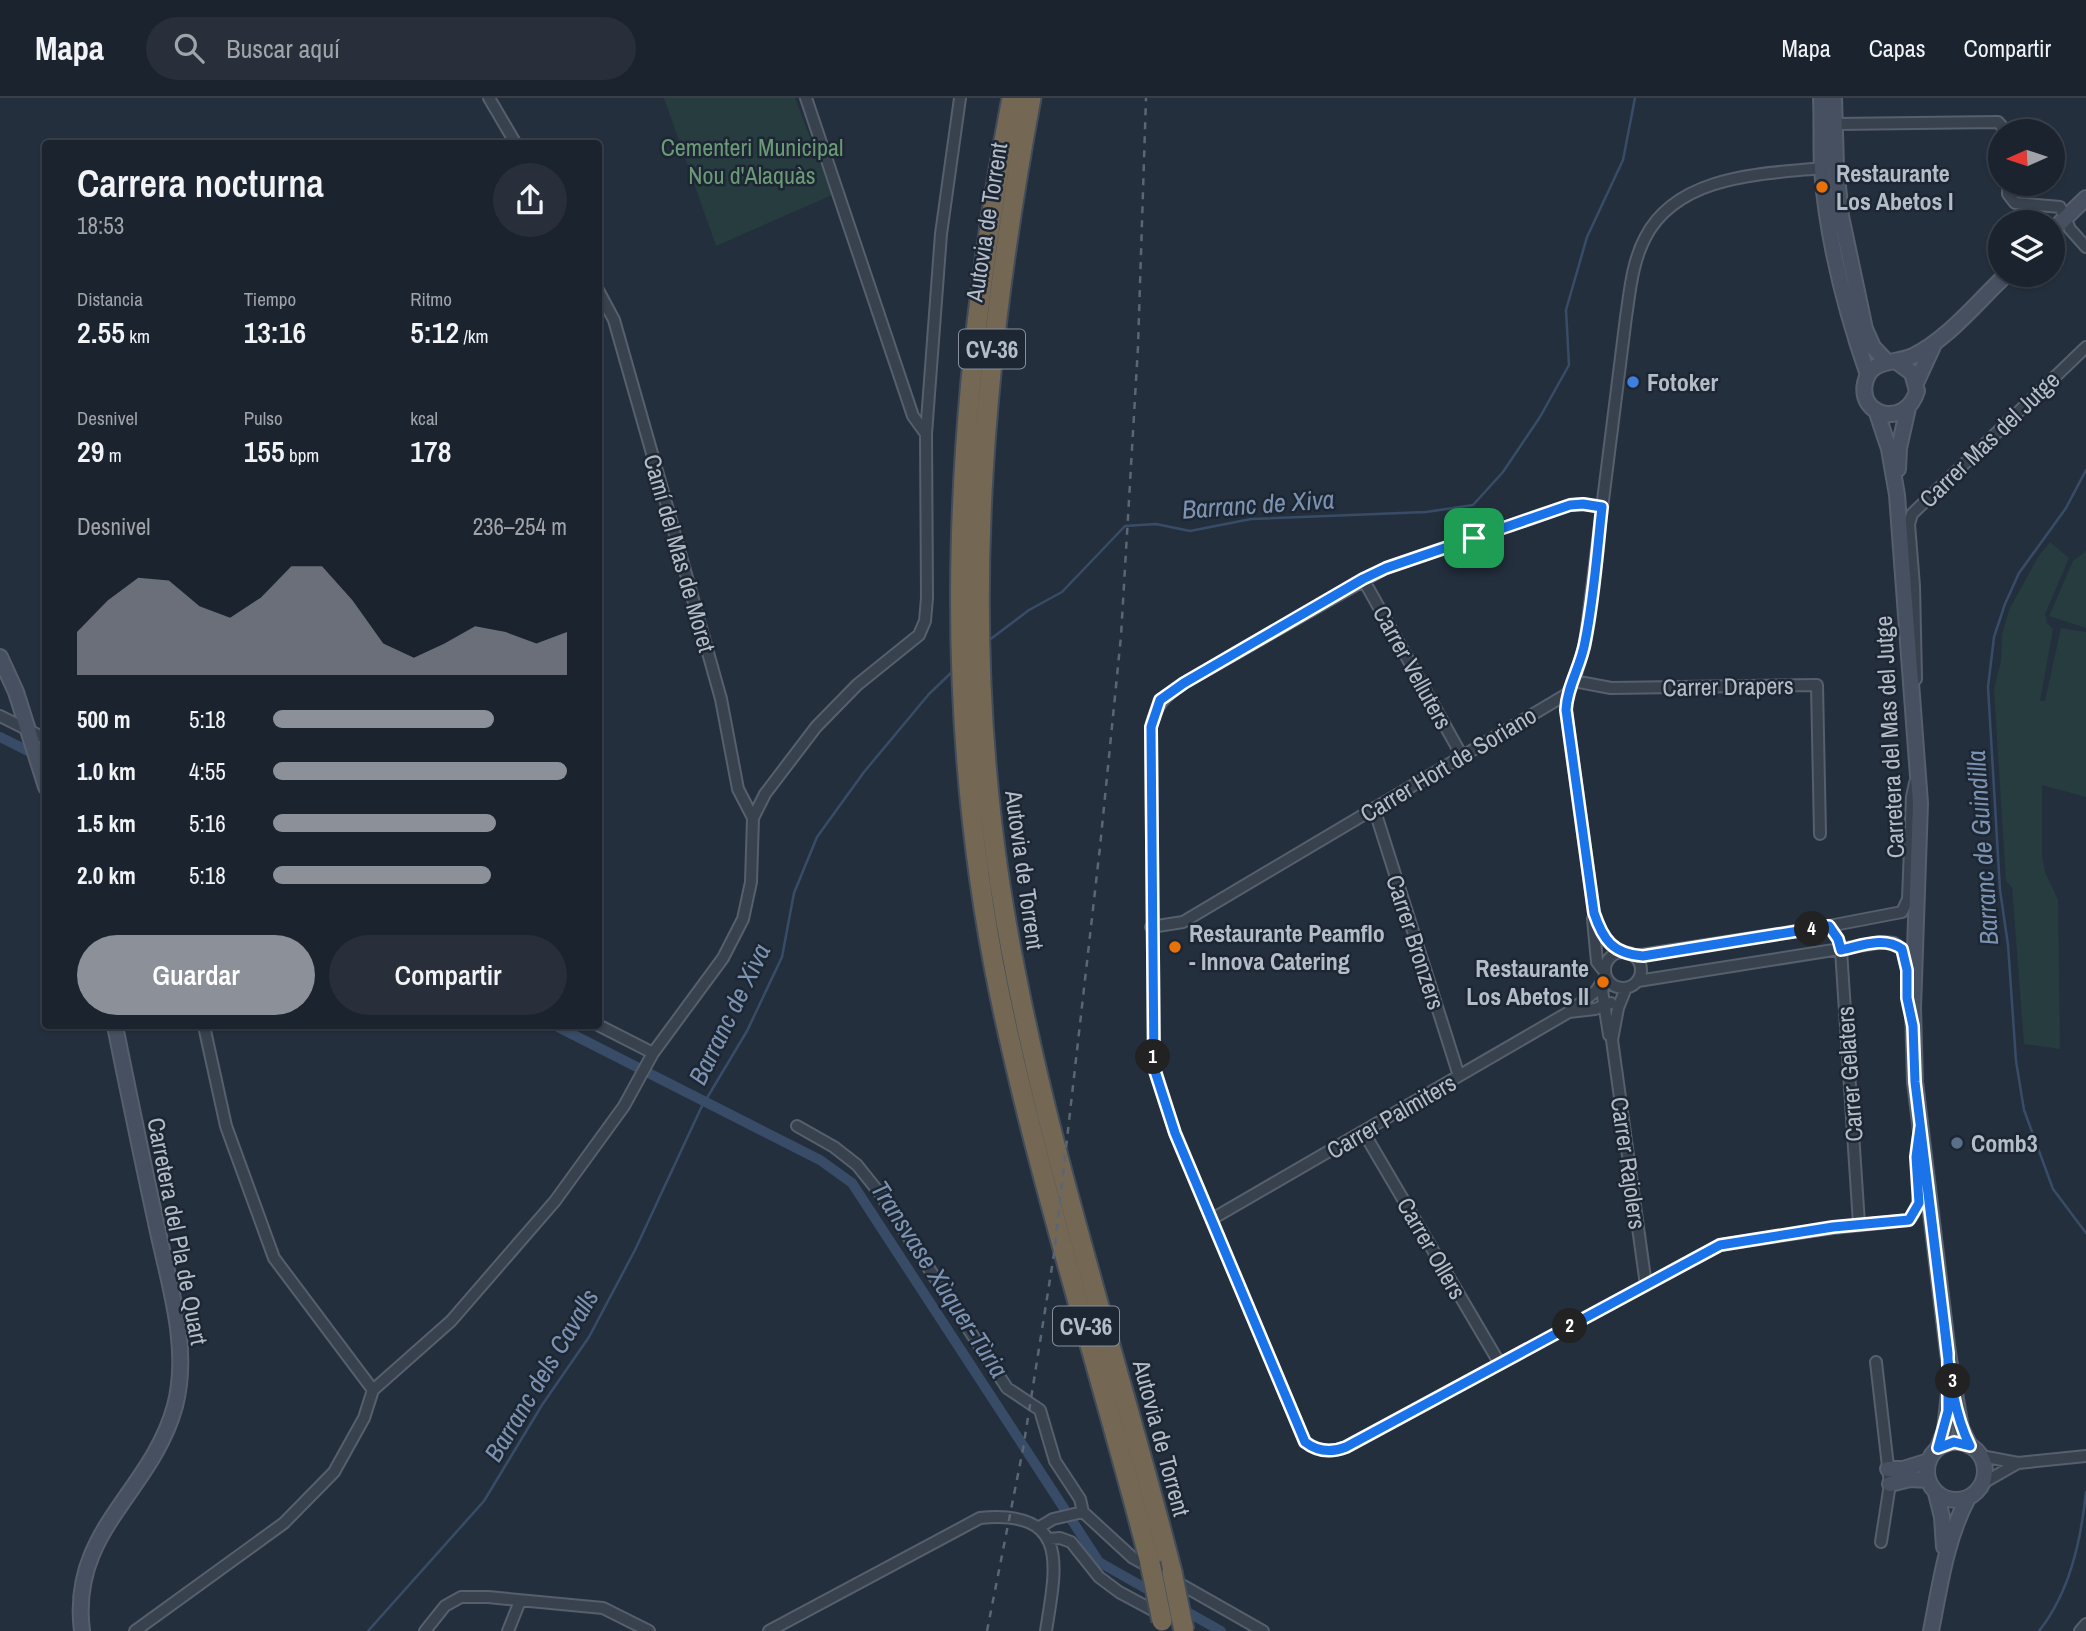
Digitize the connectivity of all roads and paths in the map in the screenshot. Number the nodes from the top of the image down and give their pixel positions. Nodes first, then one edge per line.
1 (489, 98) edge
2 (806, 98) edge
3 (960, 98) edge
4 (1004, 98) edge
5 (1012, 98) edge
6 (1031, 98) edge
7 (1039, 98) edge
8 (1821, 98) edge
9 (1834, 98) edge
10 (1988, 122) edge
11 (1835, 124) junction
12 (514, 140) edge
13 (1822, 168) junction
14 (2010, 196) edge
15 (2086, 198) edge
16 (2061, 210) edge
17 (2065, 218) joint
18 (2086, 247) edge
19 (1004, 265) junction
20 (1993, 287) edge
21 (602, 298) edge
22 (1935, 343) junction
23 (2086, 347) edge
24 (1892, 362) junction
25 (970, 366) junction
26 (1868, 375) junction
27 (1917, 381) junction
28 (1908, 408) junction
29 (1876, 410) junction
30 (926, 434) junction
31 (1897, 495) junction
32 (1602, 507) junction
33 (1363, 579) junction
34 (0, 657) edge
35 (1574, 681) junction
36 (1567, 694) junction
37 (1913, 706) junction
38 (973, 713) junction
39 (0, 716) edge
40 (29, 734) junction
41 (42, 738) edge
42 (1462, 756) junction
43 (1918, 772) junction
44 (42, 775) edge
45 (1374, 808) junction
46 (753, 818) junction
47 (1820, 834) dead end
48 (1594, 913) junction
49 (1829, 926) junction
50 (1151, 927) junction
51 (1841, 950) junction
52 (1619, 952) junction
53 (1634, 956) junction
54 (1606, 976) junction
55 (1637, 981) junction
56 (1624, 992) junction
57 (1604, 1005) junction
58 (1586, 1011) junction
59 (1569, 1012) junction
60 (1607, 1024) junction
61 (1913, 1026) junction
62 (602, 1028) edge
63 (115, 1029) edge
64 (205, 1029) edge
65 (1612, 1040) junction
66 (650, 1058) junction
67 (1459, 1076) junction
68 (797, 1126) dead end
69 (1920, 1127) junction
70 (1364, 1133) junction
71 (1212, 1219) junction
72 (1859, 1224) junction
73 (1646, 1285) junction
74 (1948, 1353) junction
75 (1876, 1362) dead end
76 (1500, 1364) junction
77 (373, 1390) junction
78 (1938, 1448) junction
79 (1975, 1451) junction
80 (2086, 1456) edge
81 (1929, 1461) junction
82 (2018, 1463) junction
83 (1889, 1476) junction
84 (1983, 1483) junction
85 (1932, 1486) junction
86 (1968, 1498) junction
87 (1083, 1512) junction
88 (1038, 1528) junction
89 (1049, 1539) junction
90 (1881, 1542) dead end
91 (1945, 1559) junction
92 (520, 1601) junction
93 (2086, 1624) edge
94 (1163, 1626) edge
95 (82, 1631) edge
96 (135, 1631) edge
97 (425, 1631) edge
98 (508, 1631) edge
99 (649, 1631) edge
100 (769, 1631) edge
101 (1046, 1631) edge
102 (1184, 1631) edge
103 (1194, 1631) edge
104 (1263, 1631) edge
105 (1931, 1631) edge
106 (2080, 1631) edge

1 - 12 street
2 - 30 street
3 - 30 street
4 - 25 highway
5 - 25 highway, Autovia de Torrent / CV-36
6 - 19 highway, Autovia de Torrent / CV-36
7 - 19 highway
8 - 13 street
9 - 11 street
10 - 11 street
11 - 24 street
13 - 26 street
13 - 32 street
14 - 16 street
15 - 17 street
17 - 18 street
19 - 38 highway, Autovia de Torrent / CV-36
20 - 22 street
21 - 46 street, Camí del Mas de Moret
22 - 24 street
22 - 27 street
23 - 37 street, Carrer Mas del Jutge
24 - 26 street
24 - 27 street
25 - 38 highway, Autovia de Torrent / CV-36
26 - 29 street
27 - 28 street
28 - 29 street
28 - 31 street, Carretera del Mas del Jutge
29 - 31 street, Carretera del Mas del Jutge
30 - 46 street
31 - 37 street, Carretera del Mas del Jutge
32 - 33 street
32 - 35 street
33 - 42 street, Carrer Velluters
33 - 50 street
34 - 40 street
35 - 36 street
35 - 47 street, Carrer Drapers
36 - 42 street, Carrer Hort de Soriano
36 - 48 street, Carrer Rajolers
37 - 43 street, Carretera del Mas del Jutge
38 - 94 highway, Autovia de Torrent / CV-36, bridge
38 - 102 highway, Autovia de Torrent / CV-36, bridge
39 - 40 street
40 - 41 street
40 - 44 street
42 - 45 street, Carrer Hort de Soriano
43 - 49 street
43 - 61 street, Carretera del Mas del Jutge
45 - 50 street, Carrer Hort de Soriano
45 - 67 street, Carrer Bronzers
46 - 66 street
48 - 52 street, Carrer Rajolers
48 - 54 street, Carrer Rajolers
49 - 51 street, Carrer Gelaters
49 - 53 street
50 - 71 street
51 - 55 street
51 - 61 street
51 - 72 street, Carrer Gelaters
52 - 53 street
52 - 54 street
53 - 55 street
54 - 56 street
54 - 57 street, Carrer Rajolers
54 - 59 street, Carrer Palmiters
55 - 56 street
56 - 57 street, Carrer Palmiters
56 - 65 street, Carrer Rajolers
57 - 58 street, Carrer Palmiters
57 - 60 street, Carrer Rajolers
58 - 59 street, Carrer Palmiters
58 - 60 street
59 - 67 street, Carrer Palmiters
60 - 65 street, Carrer Rajolers
61 - 69 street, Carretera del Mas del Jutge
62 - 66 street
63 - 95 street, Carretera del Pla de Quart
64 - 77 street
65 - 73 street, Carrer Rajolers
66 - 77 street
67 - 70 street, Carrer Palmiters
68 - 87 street
69 - 72 street
69 - 74 street, Carretera del Mas del Jutge
70 - 71 street, Carrer Palmiters
70 - 76 street, Carrer Ollers
71 - 76 street
72 - 73 street
73 - 76 street
74 - 78 street, Carretera del Mas del Jutge
74 - 79 street, Carretera del Mas del Jutge
75 - 83 street
77 - 96 street
78 - 79 street
78 - 81 street
79 - 82 street
79 - 84 street
80 - 82 street
81 - 83 street
81 - 85 street
82 - 84 street
83 - 85 street
83 - 90 street
84 - 86 street
85 - 86 street
85 - 91 street
86 - 91 street
87 - 88 street
87 - 104 street
88 - 89 street
88 - 100 street
89 - 101 street
89 - 103 street
91 - 105 street
92 - 97 street
92 - 98 street
92 - 99 street
93 - 106 street

